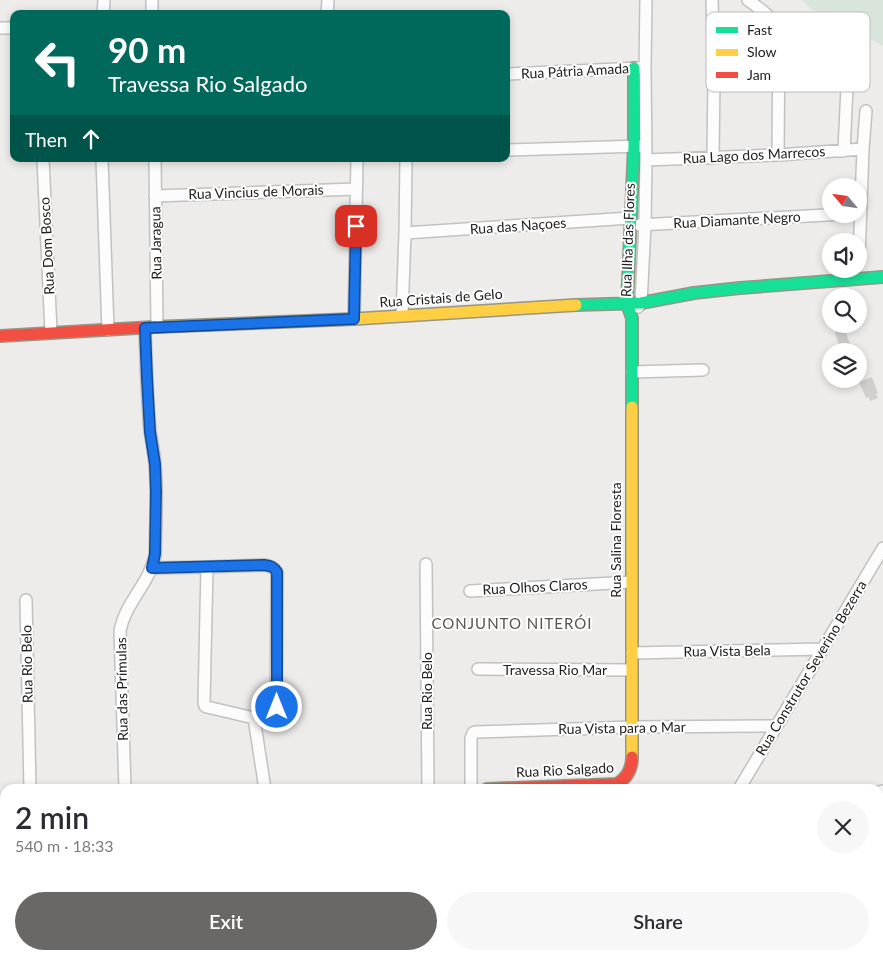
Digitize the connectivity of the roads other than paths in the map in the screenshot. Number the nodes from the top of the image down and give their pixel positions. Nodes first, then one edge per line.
1 (646, 0) edge
2 (748, 0) edge
3 (764, 12) edge
4 (640, 68) junction
5 (510, 74) edge
6 (714, 92) edge
7 (779, 92) edge
8 (847, 92) edge
9 (866, 111) dead end
10 (640, 146) junction
11 (862, 149) junction
12 (510, 150) edge
13 (844, 151) junction
14 (778, 155) junction
15 (713, 158) junction
16 (646, 160) junction
17 (43, 162) edge
18 (102, 162) edge
19 (155, 162) edge
20 (357, 162) edge
21 (406, 162) edge
22 (861, 178) edge
23 (356, 189) junction
24 (155, 196) junction
25 (822, 215) edge
26 (630, 222) junction
27 (645, 225) junction
28 (405, 233) junction
29 (867, 275) edge
30 (883, 277) edge
31 (824, 278) edge
32 (641, 303) junction
33 (627, 304) junction
34 (402, 315) junction
35 (632, 318) junction
36 (354, 319) junction
37 (151, 328) junction
38 (108, 330) junction
39 (51, 332) junction
40 (0, 336) edge
41 (703, 370) dead end
42 (632, 372) junction
43 (883, 548) edge
44 (426, 564) dead end
45 (207, 567) junction
46 (152, 568) junction
47 (631, 582) junction
48 (470, 591) dead end
49 (26, 600) dead end
50 (823, 649) junction
51 (632, 653) junction
52 (478, 669) dead end
53 (632, 670) junction
54 (254, 718) junction
55 (776, 726) junction
56 (632, 727) junction
57 (632, 763) joint
58 (30, 784) edge
59 (125, 784) edge
60 (264, 784) edge
61 (428, 784) edge
62 (471, 784) edge
63 (617, 784) edge
64 (742, 784) edge

1 - 4 street, Rua Ilha das Flores
2 - 3 street
4 - 5 street, Rua Pátria Amada
4 - 10 street, Rua Ilha das Flores
6 - 15 street
7 - 14 street
8 - 13 street
9 - 11 street
10 - 12 street
10 - 16 street, Rua Ilha das Flores
10 - 26 street, Rua Ilha das Flores
11 - 13 street, Rua Lago dos Marrecos
11 - 22 street
13 - 14 street, Rua Lago dos Marrecos
14 - 15 street, Rua Lago dos Marrecos
15 - 16 street, Rua Lago dos Marrecos
16 - 27 street, Rua Ilha das Flores
17 - 39 street, Rua Dom Bosco
18 - 38 street
19 - 24 street, Rua Jaragua
20 - 23 street
21 - 28 street
23 - 24 street, Rua Vincius de Morais
23 - 36 street
24 - 37 street, Rua Jaragua
25 - 27 street, Rua Diamante Negro
26 - 27 street, Rua Diamante Negro
26 - 28 street, Rua das Naçoes
26 - 33 street, Rua Ilha das Flores
27 - 32 street, Rua Ilha das Flores
28 - 34 street
29 - 30 street, Rua Cristais de Gelo
31 - 32 street, Rua Cristais de Gelo
32 - 33 street, Rua Cristais de Gelo
32 - 35 street, Rua Ilha das Flores
33 - 34 street, Rua Cristais de Gelo
33 - 35 street, Rua Ilha das Flores
34 - 36 street, Rua Cristais de Gelo
35 - 42 street, Rua Salina Floresta
36 - 37 street, Rua Cristais de Gelo
37 - 38 street, Rua Cristais de Gelo
37 - 46 street, Rua das Prímulas
38 - 39 street, Rua Cristais de Gelo
39 - 40 street, Rua Cristais de Gelo
41 - 42 street
42 - 47 street, Rua Salina Floresta
43 - 50 street, Rua Construtor Severino Bezerra
44 - 61 street, Rua Rio Belo
45 - 46 street
45 - 54 street
45 - 54 street
46 - 59 street, Rua das Prímulas
47 - 48 street, Rua Olhos Claros
47 - 51 street, Rua Salina Floresta
49 - 58 street, Rua Rio Belo
50 - 51 street, Rua Vista Bela
50 - 55 street, Rua Construtor Severino Bezerra
51 - 53 street, Rua Salina Floresta
52 - 53 street, Travessa Rio Mar
53 - 56 street, Rua Salina Floresta
54 - 60 street
55 - 56 street, Rua Vista para o Mar
55 - 64 street, Rua Construtor Severino Bezerra
56 - 57 street, Rua Salina Floresta
56 - 62 street, Rua Vista para o Mar
57 - 63 street, Rua Rio Salgado

